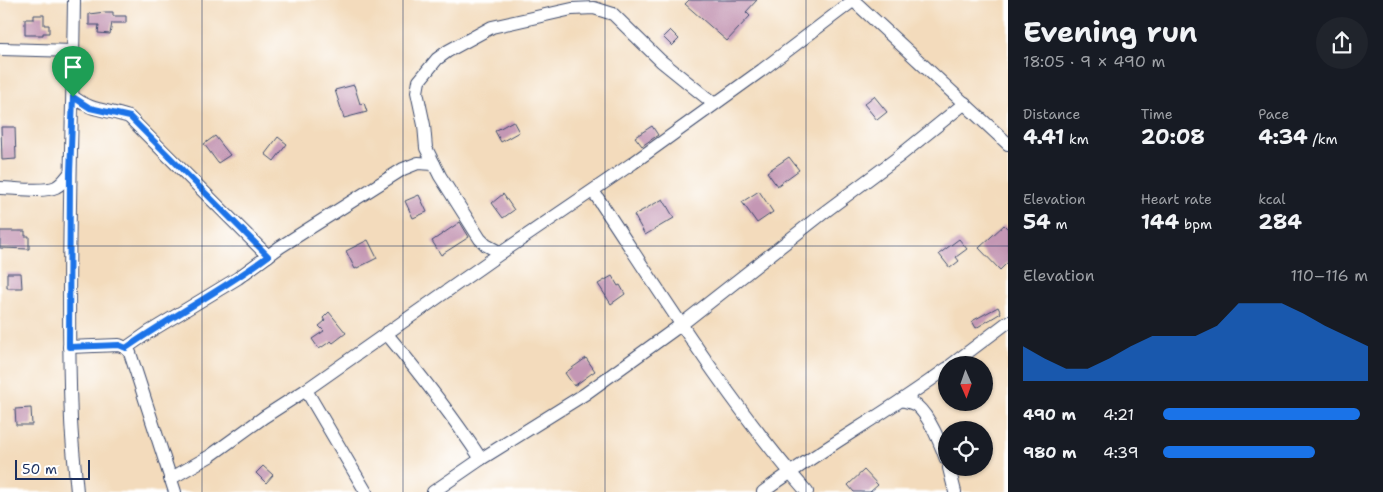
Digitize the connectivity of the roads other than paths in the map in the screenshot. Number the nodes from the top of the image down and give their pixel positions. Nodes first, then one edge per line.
1 (74, 0) edge
2 (854, 0) edge
3 (0, 49) edge
4 (74, 51) junction
5 (73, 97) junction
6 (713, 103) junction
7 (965, 103) junction
8 (98, 109) junction
9 (72, 124) junction
10 (1008, 144) edge
11 (434, 164) junction
12 (70, 173) junction
13 (0, 188) edge
14 (44, 190) junction
15 (593, 191) junction
16 (70, 208) junction
17 (501, 252) junction
18 (268, 256) junction
19 (1008, 322) edge
20 (682, 324) junction
21 (386, 333) junction
22 (69, 347) junction
23 (126, 348) junction
24 (963, 356) edge
25 (938, 375) edge
26 (306, 390) junction
27 (902, 400) junction
28 (938, 439) edge
29 (481, 460) junction
30 (790, 472) junction
31 (951, 476) edge
32 (170, 479) junction
33 (77, 492) edge
34 (174, 492) edge
35 (366, 492) edge
36 (433, 492) edge
37 (763, 492) edge
38 (806, 492) edge
39 (955, 492) edge

1 - 4 street
2 - 6 street
2 - 7 street
3 - 4 street
4 - 5 street
5 - 8 street
5 - 9 street
6 - 11 street
6 - 15 street
7 - 10 street
7 - 20 street
8 - 9 street
8 - 18 street
9 - 12 street
11 - 17 street
11 - 18 street
12 - 14 street
12 - 16 street
13 - 14 street
14 - 16 street
15 - 17 street
15 - 20 street
16 - 22 street
17 - 21 street
18 - 23 street
19 - 24 street
20 - 29 street
20 - 30 street
21 - 26 street
21 - 29 street
22 - 23 street
22 - 33 street
23 - 32 street
25 - 27 street
26 - 32 street
26 - 35 street
27 - 28 street
27 - 30 street
29 - 36 street
30 - 37 street
30 - 38 street
31 - 39 street
32 - 34 street

